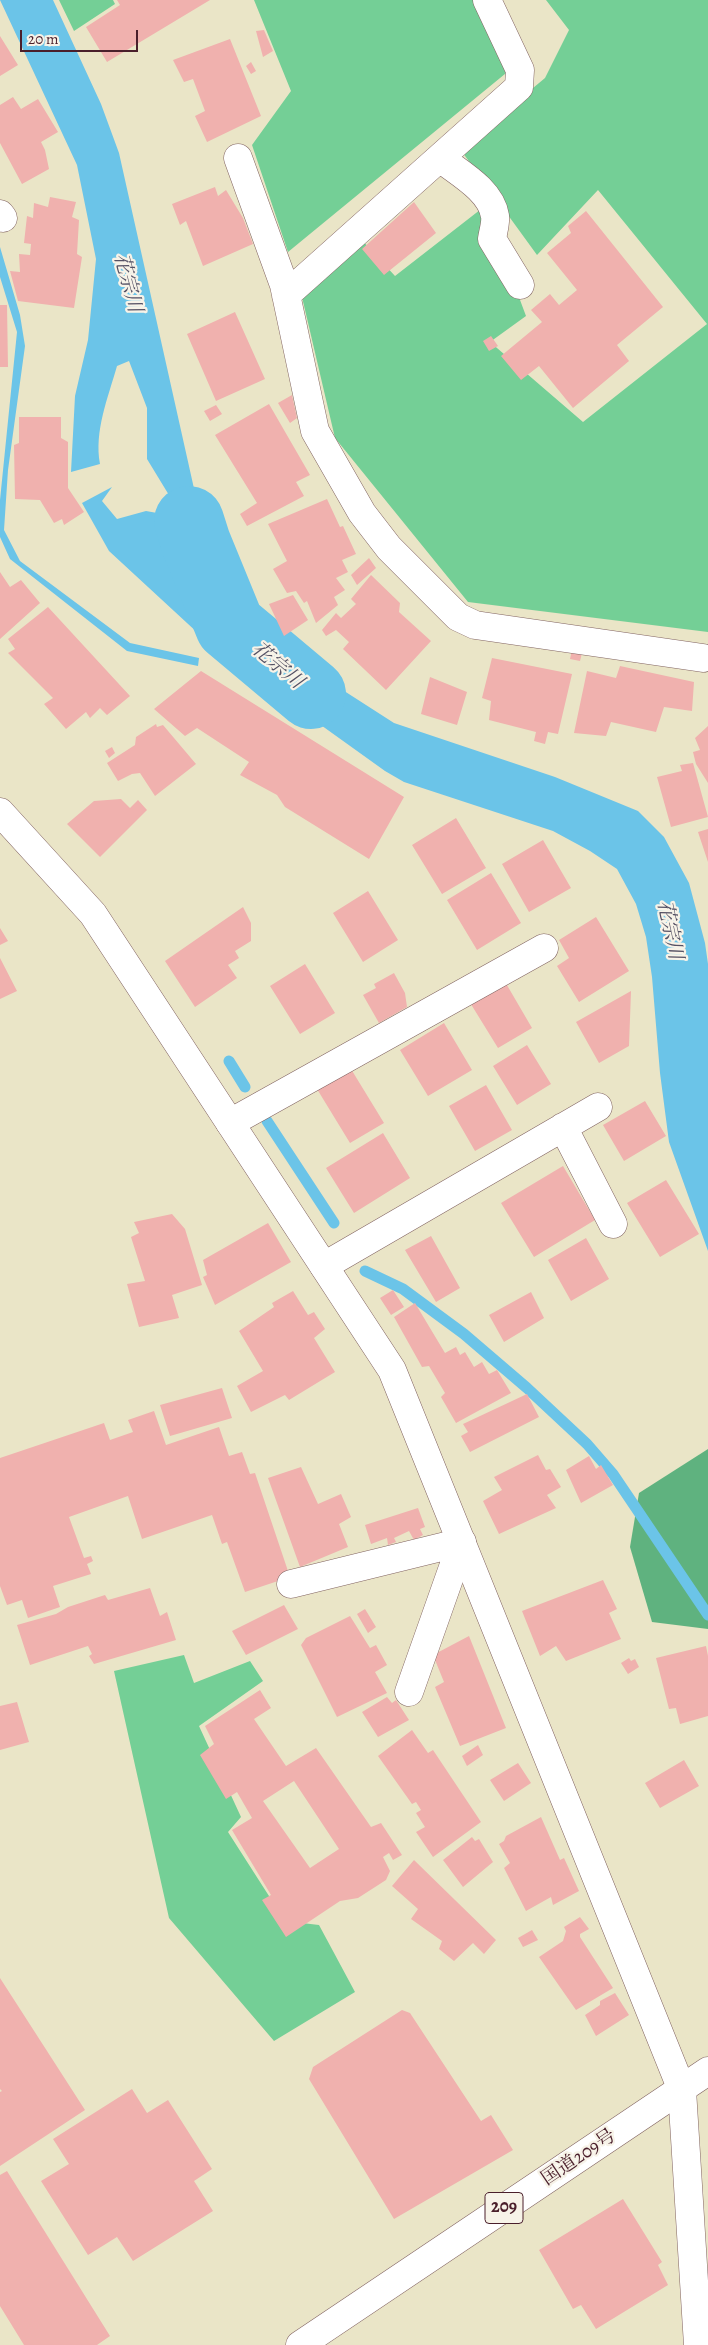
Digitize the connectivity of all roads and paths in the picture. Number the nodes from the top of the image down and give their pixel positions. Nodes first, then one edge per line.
1 (487, 0) edge
2 (238, 158) dead end
3 (440, 158) junction
4 (520, 285) dead end
5 (286, 295) junction
6 (703, 658) dead end
7 (0, 812) edge
8 (544, 948) dead end
9 (598, 1106) dead end
10 (230, 1123) junction
11 (563, 1127) junction
12 (612, 1224) dead end
13 (324, 1266) junction
14 (462, 1542) junction
15 (291, 1584) dead end
16 (409, 1692) dead end
17 (708, 2071) edge
18 (682, 2090) junction
19 (300, 2345) edge
20 (698, 2345) edge

1 - 3 main road
2 - 5 main road
3 - 4 main road
3 - 5 main road
5 - 6 main road
7 - 10 main road
8 - 10 main road
9 - 11 main road
10 - 13 main road
11 - 12 main road
11 - 13 main road
13 - 14 main road
14 - 15 main road
14 - 16 main road
14 - 18 main road
17 - 18 main road, 国道209号 / 209
18 - 19 main road, 国道209号 / 209
18 - 20 main road

